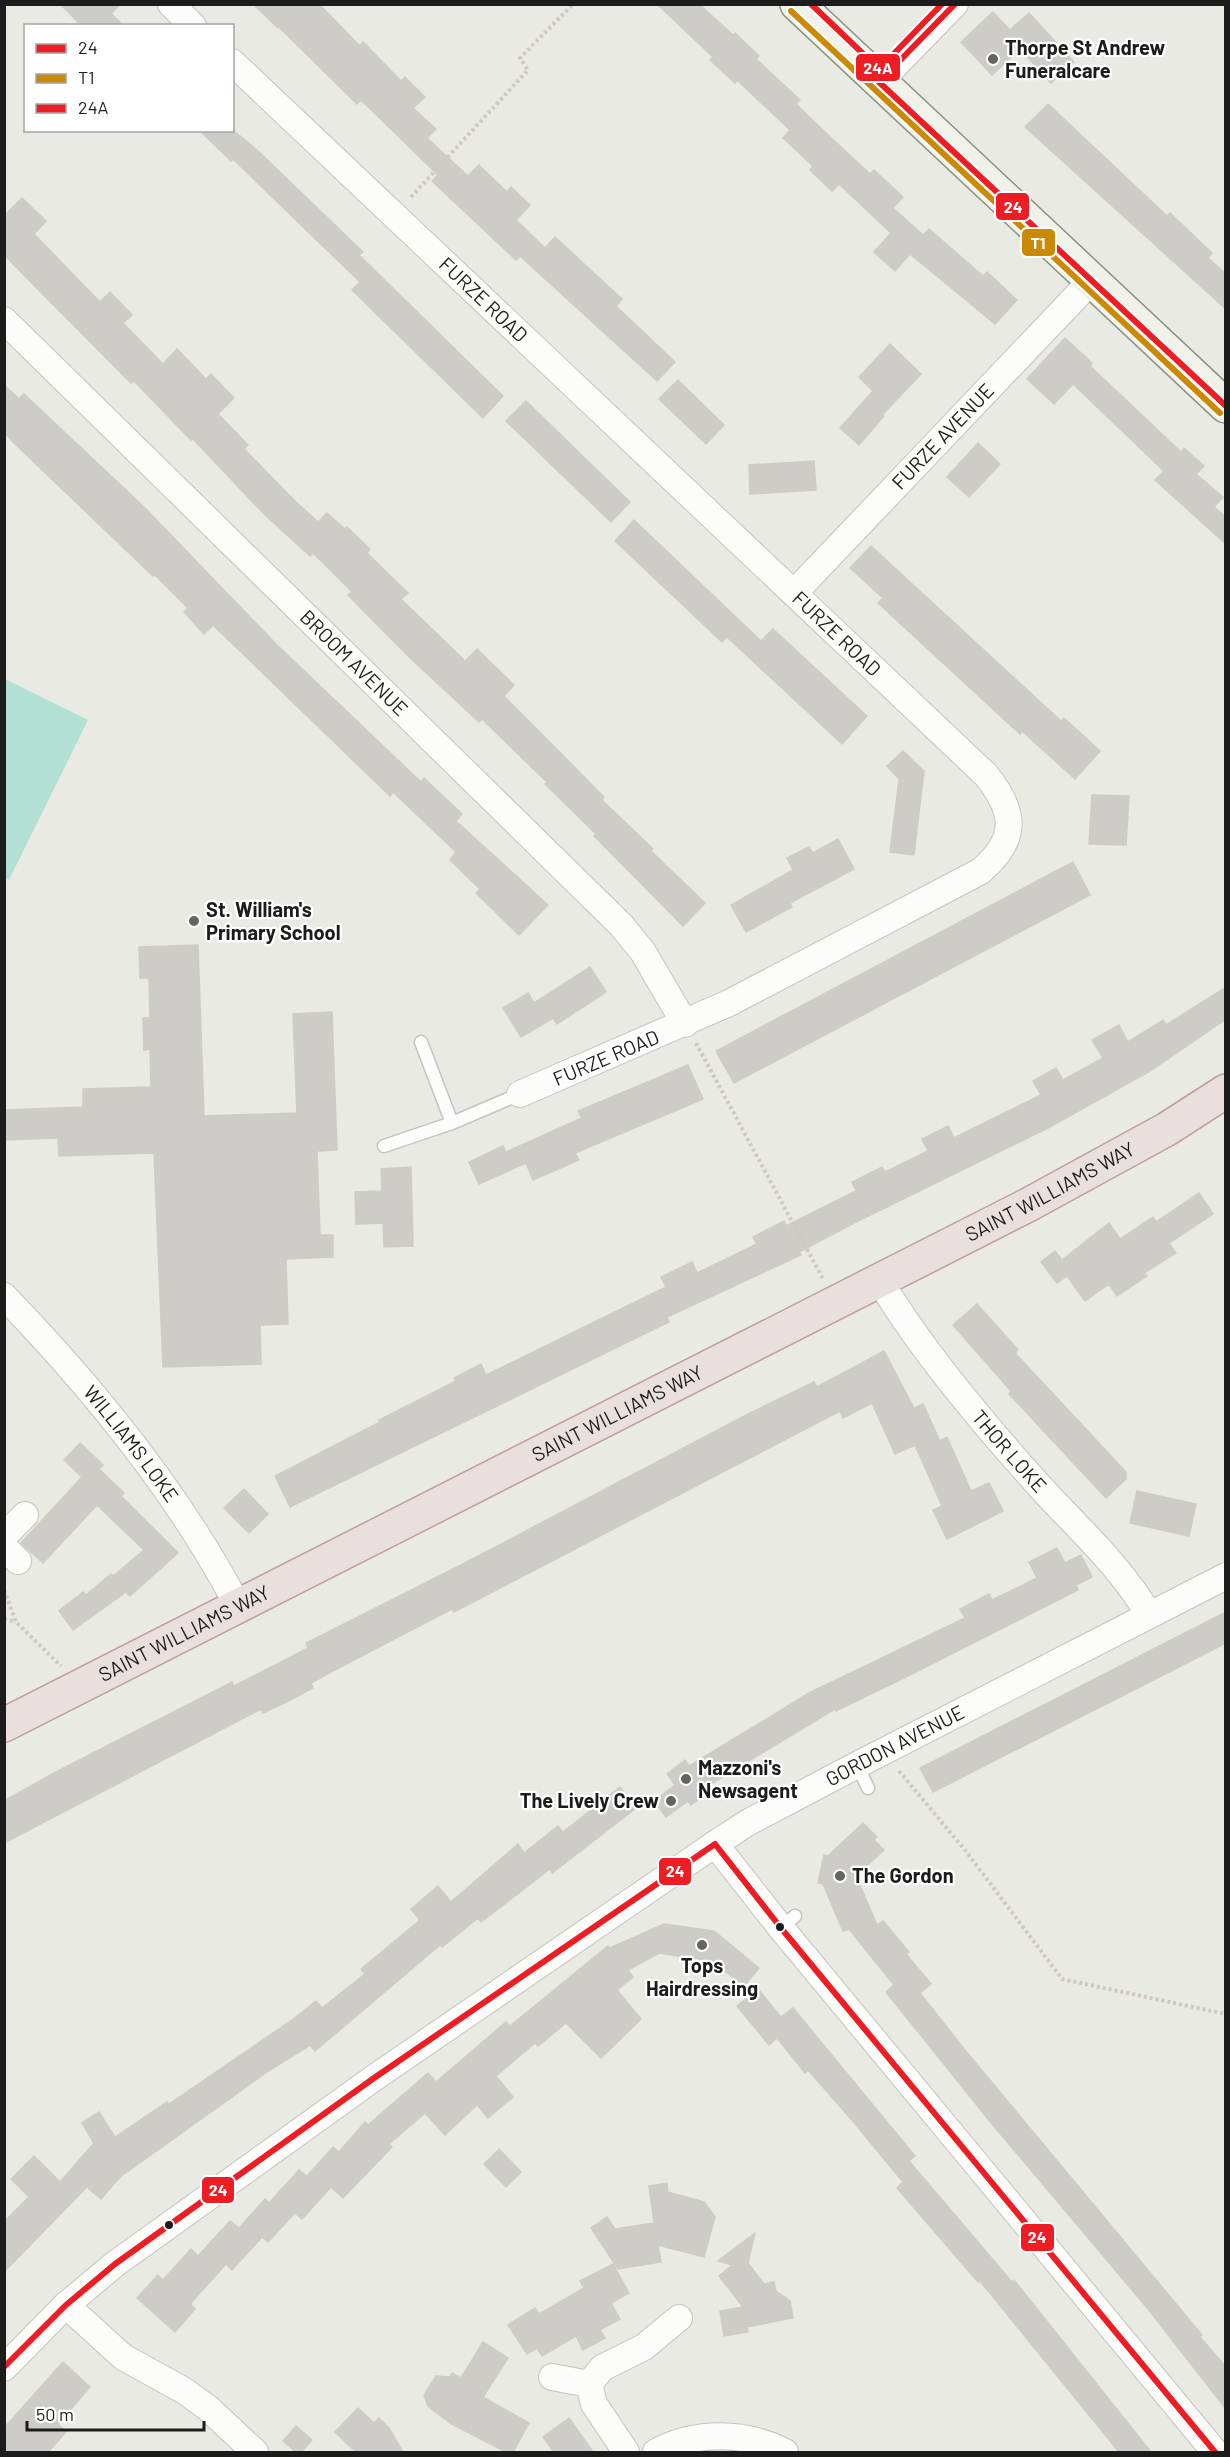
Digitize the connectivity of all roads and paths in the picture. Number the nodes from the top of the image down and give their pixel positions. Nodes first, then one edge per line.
1 (171, 4) edge
2 (573, 4) edge
3 (797, 4) edge
4 (955, 4) edge
5 (191, 24) edge
6 (234, 64) edge
7 (879, 81) junction
8 (394, 215) junction
9 (1092, 280) junction
10 (4, 320) edge
11 (1226, 406) edge
12 (794, 593) junction
13 (685, 1024) junction
14 (421, 1042) dead end
15 (1226, 1091) edge
16 (520, 1094) joint
17 (452, 1123) junction
18 (384, 1146) dead end
19 (880, 1281) junction
20 (824, 1283) dead end
21 (4, 1296) edge
22 (26, 1515) dead end
23 (4, 1536) edge
24 (1226, 1576) edge
25 (4, 1590) edge
26 (238, 1606) junction
27 (1149, 1615) junction
28 (4, 1619) edge
29 (16, 1622) junction
30 (61, 1666) dead end
31 (4, 1725) edge
32 (883, 1752) junction
33 (715, 1844) junction
34 (1226, 2014) edge
35 (66, 2305) junction
36 (679, 2318) dead end
37 (4, 2368) edge
38 (552, 2377) dead end
39 (589, 2384) junction
40 (255, 2452) edge
41 (626, 2452) edge
42 (656, 2452) edge
43 (785, 2452) edge
44 (1215, 2452) edge

1 - 5 street
2 - 8 path
3 - 7 street
4 - 7 street
6 - 8 street, FURZE ROAD
7 - 9 street
8 - 12 street, FURZE ROAD
9 - 11 street
9 - 12 street, FURZE AVENUE
10 - 13 street, BROOM AVENUE
12 - 13 street, FURZE ROAD
13 - 16 street, FURZE ROAD
13 - 20 path
14 - 17 lane
15 - 19 highway, SAINT WILLIAMS WAY
16 - 17 lane
17 - 18 lane
19 - 26 highway, SAINT WILLIAMS WAY
19 - 27 street, THOR LOKE
21 - 26 street, WILLIAMS LOKE
22 - 23 street
24 - 27 street, GORDON AVENUE
25 - 29 path
26 - 31 highway, SAINT WILLIAMS WAY
27 - 32 street, GORDON AVENUE
28 - 29 path
29 - 30 path
32 - 33 street, GORDON AVENUE
32 - 34 path
33 - 35 street, GORDON AVENUE
33 - 44 street
35 - 37 street, GORDON AVENUE
35 - 40 street
36 - 39 street
38 - 39 street
39 - 41 street
42 - 43 street

